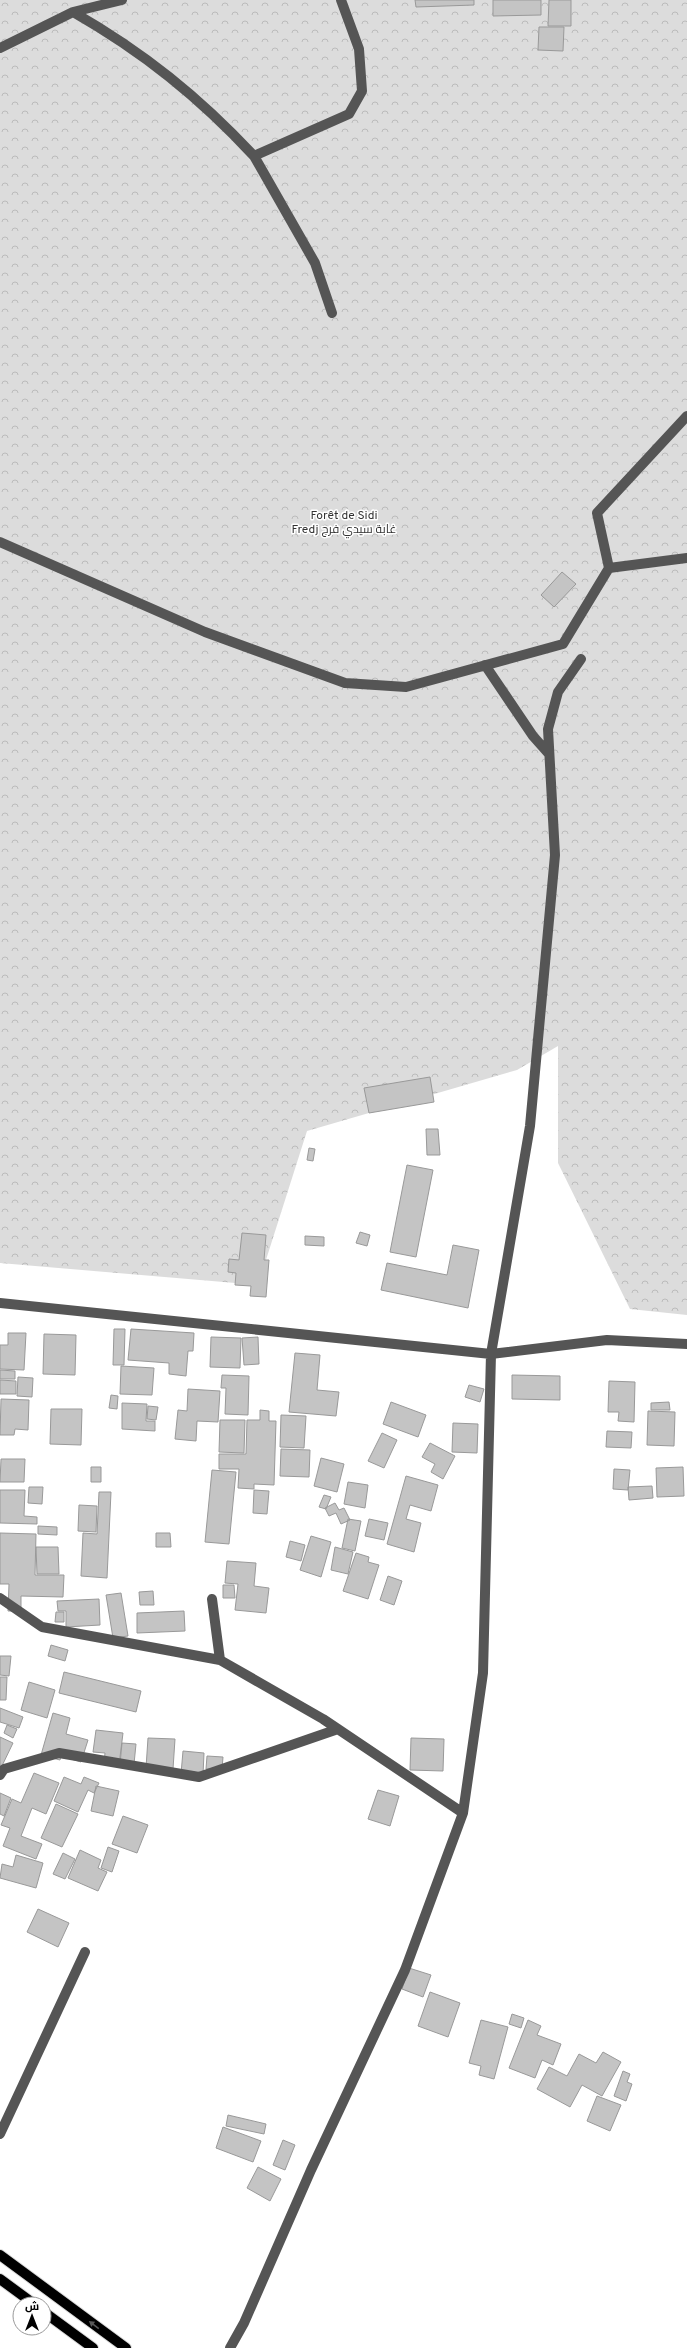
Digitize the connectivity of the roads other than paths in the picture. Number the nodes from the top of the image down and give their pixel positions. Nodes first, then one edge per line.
1 (122, 0) edge
2 (341, 0) edge
3 (73, 12) junction
4 (0, 48) edge
5 (254, 156) junction
6 (332, 313) dead end
7 (687, 416) edge
8 (0, 542) edge
9 (687, 558) edge
10 (609, 568) junction
11 (581, 658) dead end
12 (485, 665) junction
13 (549, 754) junction
14 (0, 1303) edge
15 (687, 1344) edge
16 (491, 1354) junction
17 (0, 1598) edge
18 (212, 1599) dead end
19 (220, 1660) junction
20 (338, 1729) junction
21 (0, 1775) edge
22 (463, 1813) junction
23 (85, 1952) dead end
24 (0, 2134) edge
25 (0, 2255) edge
26 (0, 2279) edge
27 (23, 2296) edge
28 (52, 2318) edge
29 (93, 2348) edge
30 (126, 2348) edge
31 (230, 2348) edge

1 - 3 street
2 - 5 street
3 - 4 street
3 - 5 street
5 - 6 street
7 - 10 street
8 - 12 street
9 - 10 street
10 - 12 street
11 - 13 street
12 - 13 street
13 - 16 street
14 - 16 street
15 - 16 street
16 - 22 street
17 - 19 street
18 - 19 street
19 - 20 street
20 - 21 street
20 - 22 street
22 - 31 street
23 - 24 street
30 -> 25 main road
26 - 27 main road
28 - 29 main road

